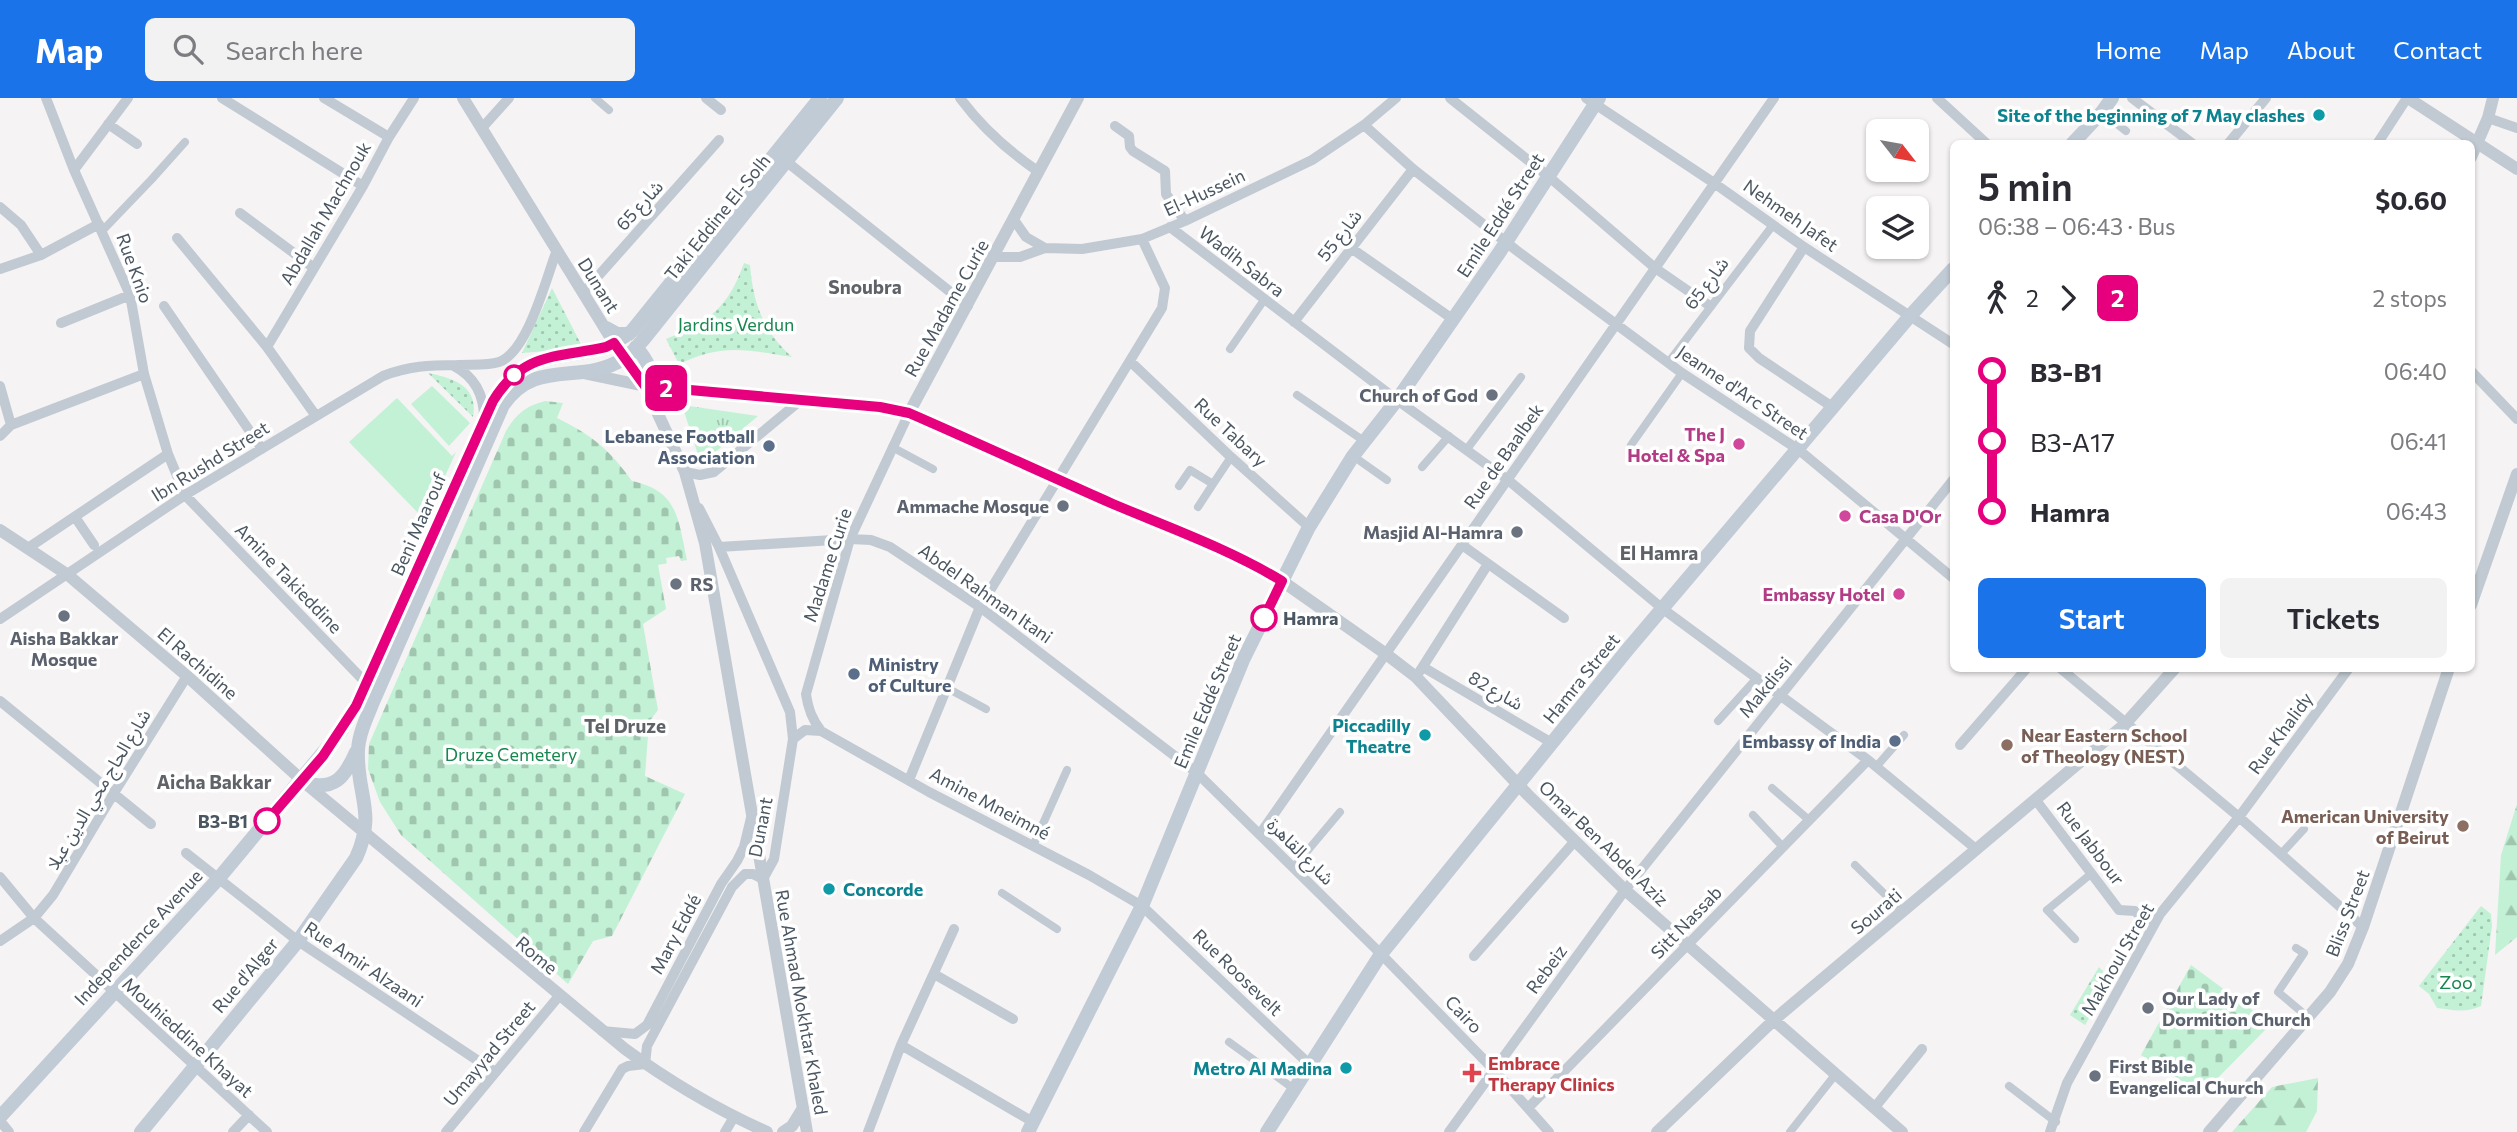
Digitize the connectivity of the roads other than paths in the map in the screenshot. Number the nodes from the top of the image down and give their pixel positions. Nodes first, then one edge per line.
1 (46, 98) edge
2 (128, 98) edge
3 (222, 98) edge
4 (324, 98) edge
5 (414, 98) edge
6 (463, 98) edge
7 (509, 98) edge
8 (595, 98) edge
9 (706, 98) edge
10 (820, 98) edge
11 (837, 98) edge
12 (961, 98) edge
13 (975, 98) edge
14 (1078, 98) edge
15 (1396, 98) edge
16 (1450, 98) edge
17 (1937, 98) edge
18 (2112, 98) edge
19 (2132, 98) edge
20 (2266, 98) edge
21 (2408, 98) edge
22 (2493, 98) edge
23 (1594, 100) edge
24 (1769, 100) edge
25 (1388, 103) edge
26 (968, 108) junction
27 (609, 110) dead end
28 (721, 110) dead end
29 (2102, 112) junction
30 (2488, 118) junction
31 (108, 124) junction
32 (1364, 125) junction
33 (1115, 126) dead end
34 (482, 128) junction
35 (2517, 128) edge
36 (2126, 131) dead end
37 (389, 137) junction
38 (719, 140) dead end
39 (1982, 140) edge
40 (2076, 140) edge
41 (2188, 140) edge
42 (2231, 140) edge
43 (2380, 140) edge
44 (2460, 140) edge
45 (185, 142) dead end
46 (137, 144) dead end
47 (2475, 149) edge
48 (2475, 151) edge
49 (787, 162) junction
50 (1413, 169) junction
51 (2517, 169) edge
52 (74, 170) junction
53 (1040, 172) junction
54 (1548, 176) junction
55 (1714, 183) junction
56 (363, 186) junction
57 (0, 207) edge
58 (240, 213) dead end
59 (1014, 220) junction
60 (1185, 221) junction
61 (1773, 225) junction
62 (101, 227) junction
63 (1170, 227) junction
64 (177, 238) dead end
65 (1142, 239) junction
66 (1506, 243) junction
67 (1804, 247) junction
68 (1045, 248) junction
69 (1351, 248) junction
70 (557, 250) junction
71 (41, 255) junction
72 (994, 257) junction
73 (314, 268) junction
74 (1655, 268) junction
75 (0, 269) edge
76 (1950, 272) edge
77 (584, 292) junction
78 (130, 295) junction
79 (1264, 300) junction
80 (164, 306) dead end
81 (968, 306) junction
82 (1710, 306) junction
83 (1910, 316) junction
84 (1454, 320) junction
85 (1294, 322) junction
86 (61, 323) dead end
87 (1616, 325) junction
88 (606, 328) junction
89 (633, 340) junction
90 (1950, 342) edge
91 (614, 343) junction
92 (268, 347) junction
93 (1230, 349) dead end
94 (625, 358) junction
95 (1131, 362) junction
96 (1668, 362) junction
97 (452, 365) junction
98 (583, 373) junction
99 (1682, 373) junction
100 (144, 374) junction
101 (2475, 375) edge
102 (1521, 377) dead end
103 (0, 386) edge
104 (645, 386) junction
105 (1297, 395) dead end
106 (801, 400) junction
107 (1397, 400) junction
108 (1834, 408) junction
109 (909, 413) junction
110 (316, 416) junction
111 (2517, 419) edge
112 (484, 421) junction
113 (11, 425) junction
114 (0, 436) edge
115 (1449, 436) junction
116 (1364, 441) junction
117 (1631, 445) dead end
118 (892, 447) junction
119 (262, 449) junction
120 (1467, 449) junction
121 (1799, 450) junction
122 (168, 454) junction
123 (1353, 456) junction
124 (1231, 457) junction
125 (1422, 467) dead end
126 (933, 469) dead end
127 (685, 472) junction
128 (2517, 474) edge
129 (1057, 479) junction
130 (1387, 480) dead end
131 (1508, 480) junction
132 (1213, 484) junction
133 (1950, 484) edge
134 (1179, 486) dead end
135 (185, 495) junction
136 (693, 496) junction
137 (1198, 507) dead end
138 (452, 509) junction
139 (75, 517) junction
140 (1309, 527) junction
141 (0, 530) edge
142 (1906, 539) junction
143 (850, 540) junction
144 (94, 545) dead end
145 (1462, 545) junction
146 (719, 547) junction
147 (27, 548) junction
148 (1488, 564) junction
149 (68, 575) junction
150 (1950, 576) edge
151 (1282, 581) junction
152 (2475, 593) edge
153 (980, 607) junction
154 (1662, 609) junction
155 (1564, 618) dead end
156 (0, 620) edge
157 (1386, 654) junction
158 (1419, 672) junction
159 (2024, 672) edge
160 (2065, 672) edge
161 (2171, 672) edge
162 (2345, 672) edge
163 (2448, 672) edge
164 (187, 676) junction
165 (1756, 679) junction
166 (367, 684) junction
167 (947, 688) junction
168 (806, 694) junction
169 (1779, 696) junction
170 (785, 700) junction
171 (0, 701) edge
172 (986, 709) dead end
173 (810, 714) joint
174 (1718, 721) dead end
175 (2124, 724) junction
176 (821, 731) junction
177 (1904, 736) dead end
178 (793, 740) junction
179 (1552, 743) junction
180 (1959, 746) dead end
181 (358, 747) junction
182 (1872, 764) junction
183 (1067, 770) dead end
184 (1197, 773) junction
185 (909, 780) junction
186 (304, 781) junction
187 (1519, 786) junction
188 (1772, 789) dead end
189 (114, 793) junction
190 (2035, 799) junction
191 (1340, 812) dead end
192 (1753, 815) dead end
193 (752, 816) junction
194 (2239, 817) junction
195 (1809, 820) junction
196 (152, 824) dead end
197 (2304, 829) dead end
198 (365, 834) junction
199 (1260, 834) junction
200 (1574, 842) junction
201 (1033, 846) junction
202 (1783, 847) junction
203 (1976, 849) junction
204 (186, 853) dead end
205 (2281, 854) junction
206 (1855, 865) dead end
207 (1293, 868) junction
208 (2092, 873) junction
209 (0, 877) edge
210 (219, 878) junction
211 (763, 879) junction
212 (1625, 890) junction
213 (1002, 893) dead end
214 (1142, 906) junction
215 (1903, 912) junction
216 (34, 918) junction
217 (2363, 927) junction
218 (2152, 928) junction
219 (954, 929) dead end
220 (1057, 929) dead end
221 (2075, 939) dead end
222 (0, 941) edge
223 (298, 942) junction
224 (1688, 945) junction
225 (2296, 948) dead end
226 (1381, 954) junction
227 (1474, 957) dead end
228 (934, 974) junction
229 (113, 992) junction
230 (559, 996) junction
231 (2309, 1018) junction
232 (1775, 1019) junction
233 (1013, 1020) dead end
234 (602, 1031) junction
235 (1229, 1042) dead end
236 (901, 1045) junction
237 (1922, 1049) dead end
238 (645, 1064) junction
239 (1309, 1064) junction
240 (197, 1066) junction
241 (1494, 1070) junction
242 (495, 1072) junction
243 (1835, 1075) junction
244 (2009, 1086) dead end
245 (1294, 1089) junction
246 (1529, 1107) junction
247 (1875, 1107) junction
248 (803, 1108) junction
249 (249, 1115) junction
250 (734, 1117) junction
251 (0, 1119) edge
252 (1031, 1127) edge
253 (2053, 1127) edge
254 (9, 1132) edge
255 (141, 1132) edge
256 (233, 1132) edge
257 (267, 1132) edge
258 (446, 1132) edge
259 (584, 1132) edge
260 (725, 1132) edge
261 (767, 1132) edge
262 (783, 1132) edge
263 (807, 1132) edge
264 (868, 1132) edge
265 (1267, 1132) edge
266 (1448, 1132) edge
267 (1549, 1132) edge
268 (1657, 1132) edge
269 (1790, 1132) edge
270 (1902, 1132) edge
271 (2209, 1132) edge

1 - 52 street, Rue Knio
2 - 31 street
3 - 56 street
4 - 37 street
5 - 37 street, Abdallah Machnouk
6 - 34 street, Dunant
7 - 34 street
8 - 27 street
9 - 28 street
10 - 89 main road, Taki Eddine El-Solh
11 - 49 main road, Taki Eddine El-Solh
12 - 26 street
13 - 26 street
14 - 53 street
15 - 25 street, El-Hussein
16 - 54 street
17 - 39 street
18 - 29 main road
19 - 41 street
20 - 42 street
21 - 43 street
21 - 44 street
22 - 30 street
23 - 54 main road, Emile Eddé Street
23 - 55 street, Nehmeh Jafet
24 - 55 street, Rue de Baalbek
25 - 32 street, El-Hussein
26 - 53 street
29 - 36 street
29 - 40 main road
30 - 35 street
30 - 47 street
31 - 46 street
31 - 52 street
32 - 50 street, Jeanne d'Arc Street
32 - 60 street, El-Hussein
33 - 60 street
34 - 70 street, Dunant
37 - 56 street, Abdallah Machnouk
38 - 77 street, شارع 65
45 - 62 street
48 - 51 street
49 - 81 street
49 - 89 main road, Taki Eddine El-Solh
50 - 66 street, Jeanne d'Arc Street
50 - 69 street, شارع 55
52 - 62 street, Rue Knio
53 - 59 street
54 - 66 main road, Emile Eddé Street
54 - 74 street
55 - 61 street, Nehmeh Jafet
55 - 74 street, Rue de Baalbek
56 - 73 street, Abdallah Machnouk
57 - 71 street
58 - 73 street
59 - 68 street
59 - 72 street, Rue Madame Curie
60 - 63 street, El-Hussein
61 - 67 street, Nehmeh Jafet
61 - 82 street, شارع 65
62 - 71 street
62 - 78 street, Rue Knio
63 - 65 street, El-Hussein
63 - 79 street, Wadih Sabra
64 - 92 street
65 - 68 street, El-Hussein
65 - 95 street
66 - 84 main road, Emile Eddé Street
66 - 87 street, Jeanne d'Arc Street
67 - 83 street, Nehmeh Jafet
67 - 108 street
68 - 72 street, El-Hussein
69 - 84 street
69 - 85 street, شارع 55
70 - 77 street, Dunant
70 - 97 street, Ibn Rushd Street
71 - 75 street
72 - 81 street, Rue Madame Curie
73 - 92 street, Abdallah Machnouk
74 - 82 street
74 - 87 street, Rue de Baalbek
76 - 83 main road, Hamra Street
77 - 88 street, Dunant
78 - 86 street
78 - 100 street, Rue Knio
79 - 85 street, Wadih Sabra
79 - 93 street
80 - 119 street
81 - 109 street, Rue Madame Curie
82 - 96 street, شارع 65
83 - 90 street, Nehmeh Jafet
83 - 108 main road, Hamra Street
84 - 107 main road, Emile Eddé Street
85 - 107 street, Wadih Sabra
87 - 96 street, Jeanne d'Arc Street
87 - 131 street, Rue de Baalbek
88 - 89 main road
88 - 91 street, Dunant
89 - 91 main road, Taki Eddine El-Solh
89 - 94 main road, Taki Eddine El-Solh
89 - 104 main road
91 - 94 street, Dunant
91 - 112 main road, Beni Maarouf
92 - 110 street
94 - 98 main road
94 - 104 street, Dunant
95 - 124 street, Rue Tabary
95 - 129 street
96 - 99 street, Jeanne d'Arc Street
97 - 110 street, Ibn Rushd Street
97 - 112 street
98 - 104 street, Omar Ben Abdel Aziz
98 - 138 main road
99 - 117 street
99 - 121 street, Jeanne d'Arc Street
100 - 113 street
100 - 122 street, Rue Knio
101 - 111 street
102 - 120 street
103 - 113 street
104 - 106 street, Omar Ben Abdel Aziz
104 - 127 street, Dunant
105 - 116 street
106 - 109 street, Omar Ben Abdel Aziz
106 - 127 street
107 - 115 street, Wadih Sabra
107 - 116 main road, Emile Eddé Street
108 - 121 main road, Hamra Street
109 - 118 street, Madame Curie
109 - 129 street, Omar Ben Abdel Aziz
110 - 119 street, Ibn Rushd Street
112 - 138 main road, Beni Maarouf
113 - 114 street
115 - 120 street, Wadih Sabra
115 - 125 street
116 - 123 main road, Emile Eddé Street
118 - 126 street
118 - 143 street, Madame Curie
119 - 135 street, Ibn Rushd Street
120 - 131 street, Wadih Sabra
121 - 142 street, Jeanne d'Arc Street
121 - 154 main road, Hamra Street
122 - 135 street, Rue Knio
122 - 139 street
123 - 130 street
123 - 140 main road, Emile Eddé Street
124 - 132 street
124 - 140 street, Rue Tabary
127 - 136 street, Dunant
128 - 152 street
129 - 151 street, Omar Ben Abdel Aziz
129 - 153 street
131 - 145 street, Rue de Baalbek
131 - 154 street, Wadih Sabra
132 - 134 street
132 - 137 street
133 - 142 street, Makdissi
135 - 149 street, Ibn Rushd Street
135 - 166 street, Amine Takieddine
136 - 146 street, Dunant
136 - 193 street, Dunant
138 - 166 main road, Beni Maarouf
138 - 181 main road
139 - 144 street
139 - 147 street
140 - 151 main road, Emile Eddé Street
141 - 147 street, El Rachidine
142 - 150 street, Jeanne d'Arc Street
142 - 169 street, Makdissi
143 - 146 street, Abdel Rahman Itani
143 - 153 street, Abdel Rahman Itani
143 - 168 street, Madame Curie
145 - 148 street
145 - 157 street, Rue de Baalbek
146 - 170 street, Dunant
147 - 149 street, El Rachidine
148 - 155 street
148 - 158 street
149 - 156 street, Ibn Rushd Street
149 - 164 street, El Rachidine
151 - 157 street, Omar Ben Abdel Aziz
151 - 184 main road, Emile Eddé Street
153 - 167 street
153 - 184 street, Abdel Rahman Itani
154 - 165 street, Wadih Sabra
154 - 179 main road, Hamra Street
157 - 158 street, Omar Ben Abdel Aziz
157 - 199 street, Rue de Baalbek
158 - 179 street, شارع 82
158 - 187 street, Omar Ben Abdel Aziz
159 - 180 street
160 - 175 street
161 - 175 street, Sourati
162 - 194 street, Rue Khalidy
163 - 217 street, Bliss Street
164 - 186 street, El Rachidine
164 - 189 street, شارع الحاج محي الدين عبلا
165 - 169 street, Wadih Sabra
165 - 174 street
166 - 186 main road, Beni Maarouf
167 - 172 street
167 - 185 street
168 - 170 street
168 - 173 street, Madame Curie
169 - 182 street, Wadih Sabra
169 - 212 street, Makdissi
170 - 178 street, Dunant
171 - 189 street
173 - 176 street, Amine Mneimné
175 - 190 street, Sourati
175 - 194 street
176 - 178 street
176 - 185 street, Amine Mneimné
177 - 182 street
178 - 211 street, Dunant
179 - 187 main road, Hamra Street
181 - 186 main road
181 - 198 main road
182 - 195 street, Sitt Nassab
182 - 203 street, Wadih Sabra
183 - 201 street
184 - 199 street, شارع القاهرة
184 - 214 main road, Emile Eddé Street
185 - 201 street, Amine Mneimné
186 - 198 street, Rome
186 - 210 main road, Independence Avenue
187 - 200 street, Omar Ben Abdel Aziz
187 - 226 main road, Hamra Street
188 - 195 street
189 - 196 street
189 - 216 street, شارع الحاج محي الدين عبلا
190 - 203 street, Sourati
190 - 208 street, Rue Jabbour
191 - 207 street
192 - 202 street
193 - 211 street, Dunant
193 - 234 street, Mary Eddé
194 - 205 street
194 - 218 street, Makhoul Street
195 - 202 street, Sitt Nassab
197 - 205 street
198 - 223 main road, Rue d'Alger
198 - 230 street, Rome
199 - 207 street, شارع القاهرة
200 - 212 street, Omar Ben Abdel Aziz
200 - 227 street
201 - 214 street, Amine Mneimné
202 - 224 street, Sitt Nassab
203 - 215 street, Sourati
204 - 210 street, Rue Amir Alzaani
205 - 217 street
206 - 215 street
207 - 226 street, شارع القاهرة
208 - 218 street, Rue Jabbour
208 - 221 street
209 - 216 street, Mouhieddine Khayat
210 - 223 street, Rue Amir Alzaani
210 - 229 main road, Independence Avenue
211 - 238 street, Mary Eddé
211 - 248 street, Rue Ahmad Mokhtar Khaled
212 - 224 street, Omar Ben Abdel Aziz
212 - 241 street, Rebeiz
213 - 220 street
214 - 239 street, Rue Roosevelt
214 - 252 main road, Emile Eddé Street
215 - 232 street, Sourati
216 - 222 street, شارع الحاج محي الدين عبلا
216 - 229 street, Mouhieddine Khayat
217 - 231 street, Bliss Street
218 - 253 street, Makhoul Street
219 - 228 street
223 - 240 main road, Rue d'Alger
223 - 242 street, Rue Amir Alzaani
224 - 232 street, Omar Ben Abdel Aziz
224 - 246 street, Sitt Nassab
225 - 231 street
226 - 239 main road, Hamra Street
226 - 241 street, Cairo
228 - 233 street
228 - 236 street
229 - 240 street, Mouhieddine Khayat
229 - 251 main road, Independence Avenue
230 - 234 street, Rome
230 - 242 street, Umayyad Street
231 - 271 street, Bliss Street
232 - 243 street, Omar Ben Abdel Aziz
232 - 268 street, Sourati
234 - 238 street, Rome
235 - 245 street
236 - 252 street
236 - 264 street
237 - 247 street
238 - 250 street, Rome
238 - 259 street
239 - 245 main road, Hamra Street
240 - 249 street, Mouhieddine Khayat
240 - 255 main road, Rue d'Alger
241 - 246 street, Cairo
241 - 266 street, Rebeiz
242 - 258 street, Umayyad Street
243 - 247 street, Omar Ben Abdel Aziz
243 - 269 street
244 - 253 street
245 - 265 main road, Hamra Street
246 - 267 street, Cairo
247 - 270 street, Omar Ben Abdel Aziz
248 - 262 street
248 - 263 street, Rue Ahmad Mokhtar Khaled
249 - 256 street
249 - 257 street, Mouhieddine Khayat
250 - 260 street
250 - 261 street, Rome
251 - 254 street

